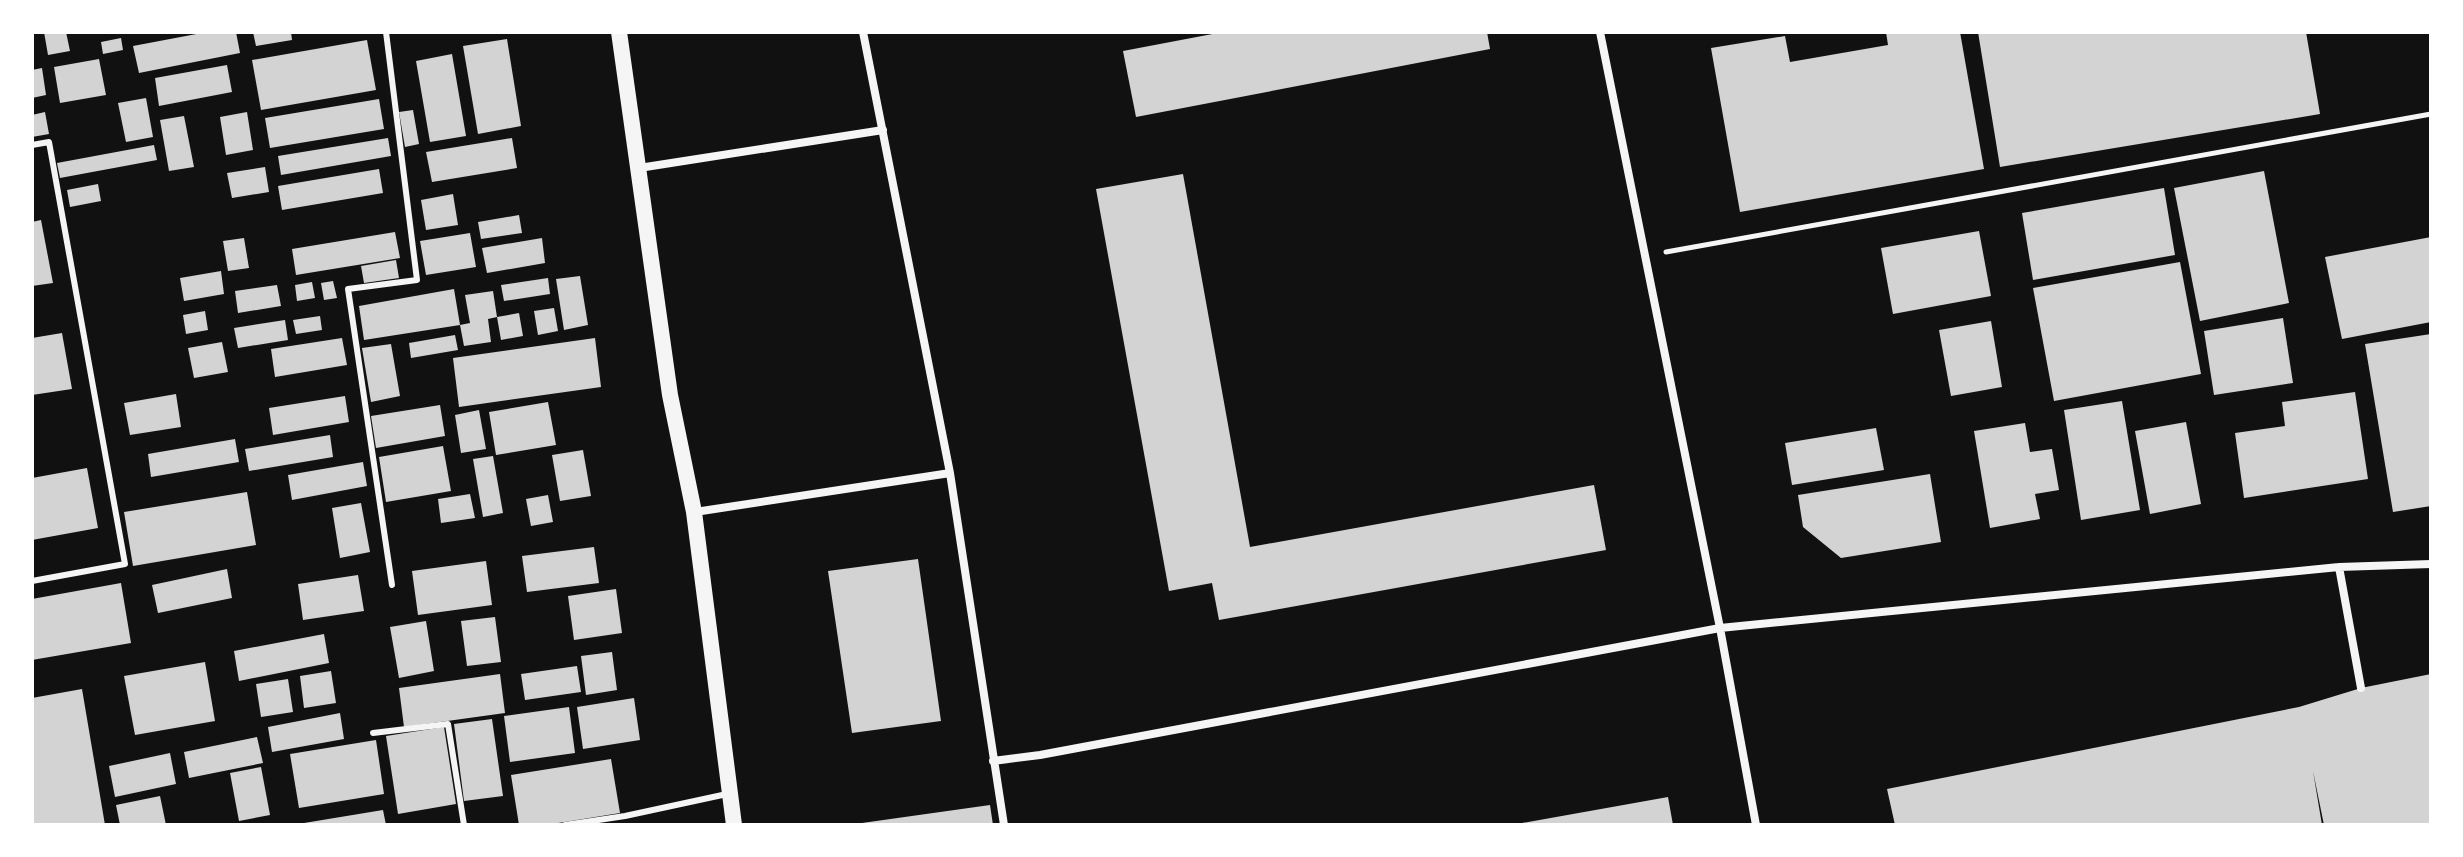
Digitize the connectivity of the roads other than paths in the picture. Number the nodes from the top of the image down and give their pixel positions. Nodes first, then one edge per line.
1 (386, 32) edge
2 (619, 32) edge
3 (863, 32) edge
4 (1600, 32) edge
5 (883, 130) junction
6 (32, 145) edge
7 (639, 168) junction
8 (950, 473) junction
9 (694, 512) junction
10 (2431, 564) edge
11 (2339, 567) junction
12 (32, 581) edge
13 (392, 585) dead end
14 (1720, 628) junction
15 (2361, 688) dead end
16 (373, 733) dead end
17 (993, 761) junction
18 (730, 793) junction
19 (464, 825) edge
20 (565, 825) edge
21 (734, 825) edge
22 (1004, 825) edge
23 (1756, 825) edge

1 - 13 lane
2 - 7 main road
3 - 5 street
4 - 14 street
5 - 7 street
5 - 8 street
6 - 12 lane
7 - 9 main road
8 - 9 street
8 - 17 street
9 - 18 main road
10 - 11 street
11 - 14 street
11 - 15 street
14 - 17 street
14 - 23 street
16 - 19 lane
17 - 22 street
18 - 20 lane
18 - 21 main road

